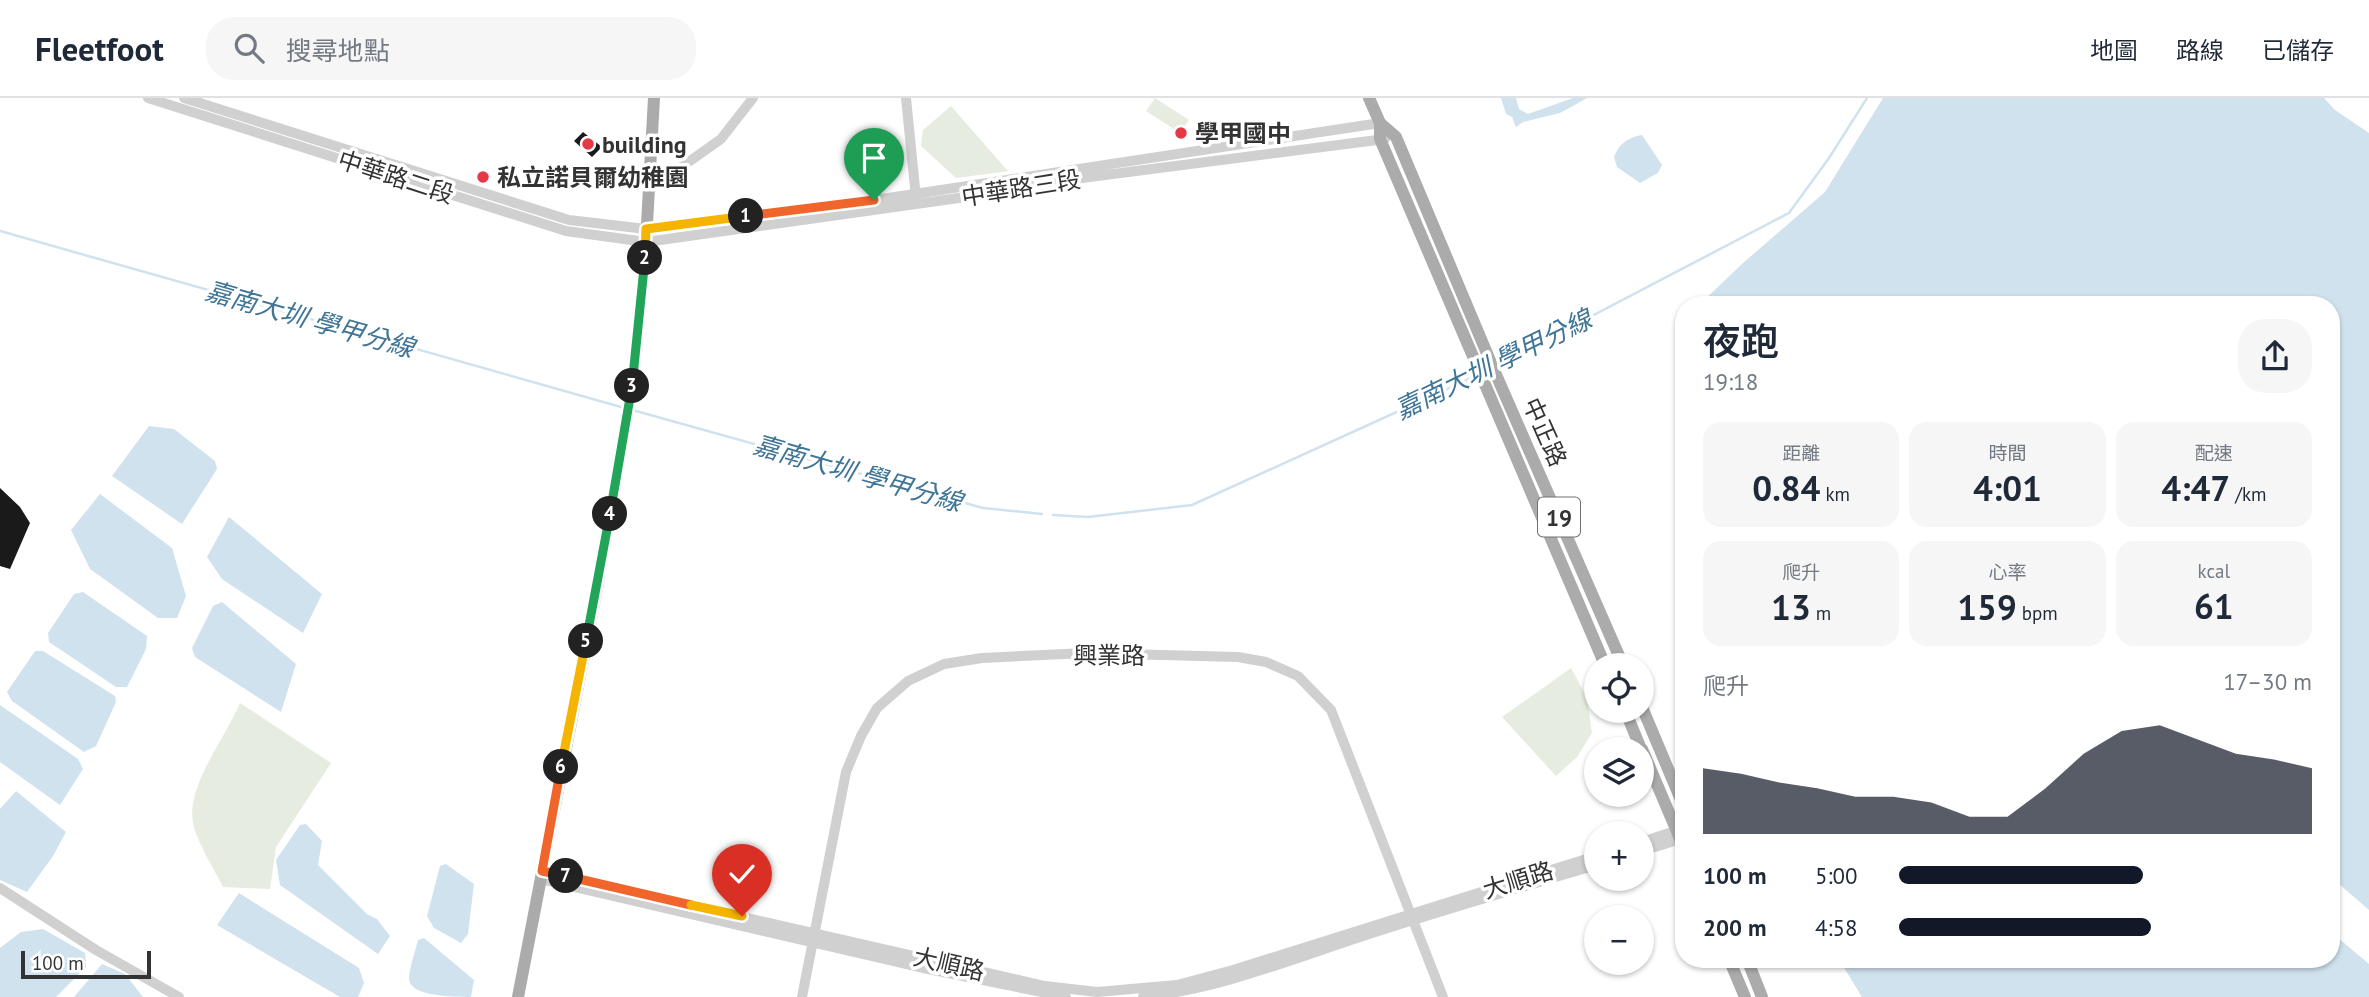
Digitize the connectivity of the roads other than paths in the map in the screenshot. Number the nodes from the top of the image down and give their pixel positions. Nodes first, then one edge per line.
1 (149, 98) edge
2 (184, 98) edge
3 (653, 98) edge
4 (753, 98) edge
5 (906, 98) edge
6 (1369, 98) edge
7 (203, 101) edge
8 (196, 114) junction
9 (1380, 123) junction
10 (1396, 137) junction
11 (1380, 139) junction
12 (649, 190) junction
13 (916, 198) junction
14 (646, 235) junction
15 (1487, 365) junction
16 (1600, 653) edge
17 (1618, 653) edge
18 (1649, 723) edge
19 (1654, 776) edge
20 (1675, 786) edge
21 (1675, 823) edge
22 (1675, 838) edge
23 (1675, 839) edge
24 (1654, 840) edge
25 (1654, 847) edge
26 (1584, 860) edge
27 (1584, 868) edge
28 (541, 875) junction
29 (0, 888) edge
30 (1411, 917) junction
31 (813, 936) junction
32 (1733, 968) edge
33 (1750, 968) edge
34 (179, 997) edge
35 (518, 997) edge
36 (802, 997) edge
37 (1066, 997) edge
38 (1143, 997) edge
39 (1443, 997) edge
40 (1745, 997) edge
41 (1762, 997) edge

1 - 8 street, 中華路二段
2 - 7 street, 中華路二段
3 - 12 main road
4 - 12 street
5 - 13 street
6 - 9 main road, 19
7 - 8 street
7 - 14 street, 中華路二段
8 - 14 street, 中華路二段
9 - 10 main road, 19
9 - 11 main road, 19
9 - 13 street, 中華路三段
10 - 11 street, 中華路三段
10 - 15 main road, 中正路 / 19
11 - 13 street, 中華路三段
11 - 15 main road, 中正路 / 19
12 - 14 main road
13 - 14 street, 中華路三段
14 - 28 main road
15 - 16 main road, 中正路 / 19
15 - 17 main road, 中正路 / 19
18 - 20 main road
19 - 21 main road
22 - 24 street
23 - 25 street
26 - 30 street, 大順路
27 - 30 street, 大順路
28 - 31 street, 大順路
28 - 35 main road
29 - 34 street
30 - 31 street, 大順路
30 - 31 street, 興業路
30 - 38 street, 大順路
30 - 39 street, 興業路
31 - 36 street, 興業路
31 - 37 street, 大順路
32 - 40 main road
33 - 41 main road

